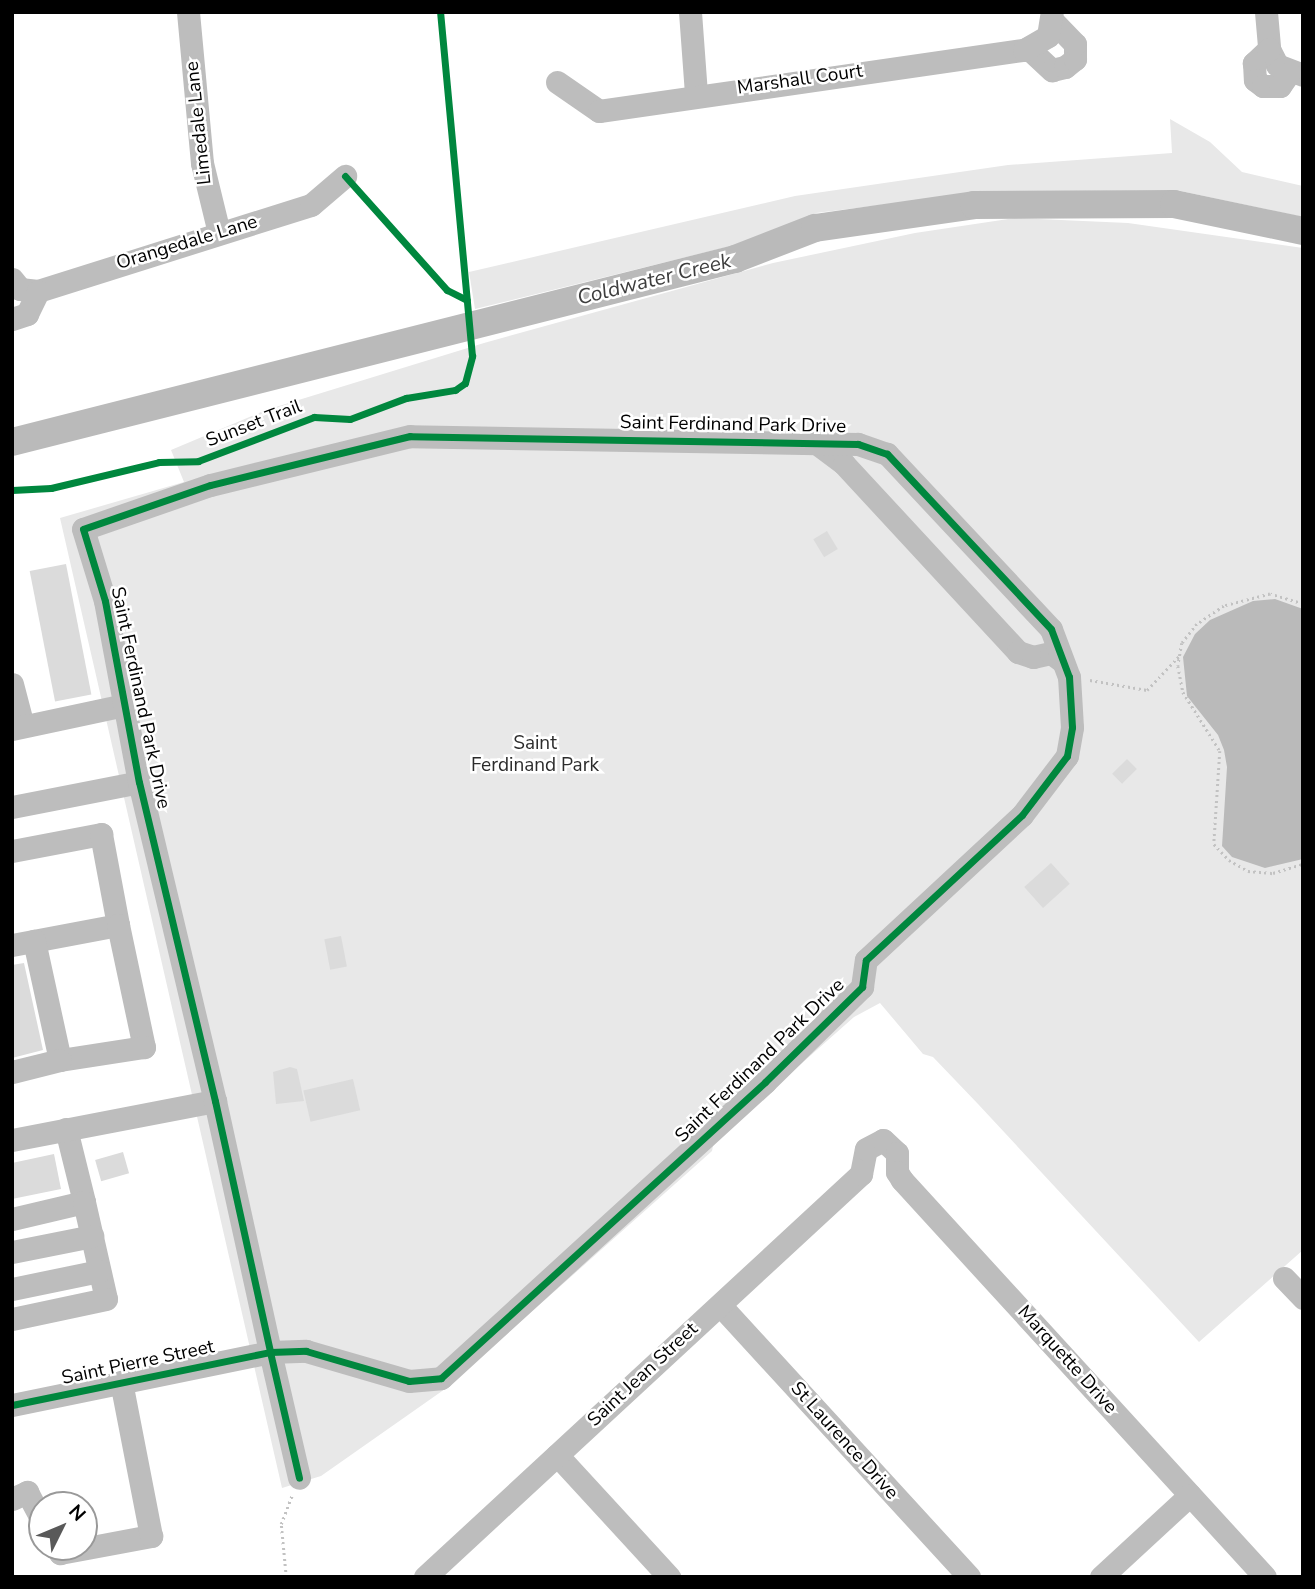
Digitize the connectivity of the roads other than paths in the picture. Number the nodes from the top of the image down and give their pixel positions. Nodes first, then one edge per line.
1 (188, 12) edge
2 (690, 12) edge
3 (1266, 12) edge
4 (1051, 23) edge
5 (1028, 48) junction
6 (1285, 65) edge
7 (557, 82) dead end
8 (696, 94) junction
9 (345, 176) dead end
10 (219, 233) junction
11 (23, 286) edge
12 (12, 319) edge
13 (819, 445) junction
14 (1066, 669) junction
15 (12, 684) edge
16 (124, 705) junction
17 (18, 727) edge
18 (139, 782) junction
19 (12, 807) edge
20 (12, 851) edge
21 (118, 925) junction
22 (23, 943) edge
23 (60, 1060) junction
24 (12, 1072) edge
25 (215, 1101) junction
26 (66, 1129) junction
27 (12, 1140) edge
28 (883, 1140) joint
29 (897, 1172) junction
30 (861, 1174) junction
31 (84, 1202) junction
32 (12, 1219) edge
33 (92, 1236) junction
34 (12, 1252) edge
35 (99, 1271) junction
36 (1284, 1278) dead end
37 (12, 1289) edge
38 (1303, 1298) edge
39 (720, 1305) junction
40 (12, 1320) edge
41 (270, 1352) junction
42 (121, 1382) junction
43 (12, 1405) edge
44 (557, 1455) junction
45 (299, 1478) road end
46 (28, 1494) edge
47 (1190, 1495) junction
48 (12, 1499) edge
49 (98, 1546) edge
50 (425, 1577) edge
51 (669, 1577) edge
52 (969, 1577) edge
53 (1101, 1577) edge
54 (1265, 1577) edge

1 - 10 street, Limedale Lane
2 - 8 street
3 - 6 street
4 - 5 street, Marshall Court
4 - 5 street
5 - 8 street, Marshall Court
7 - 8 street, Marshall Court
9 - 10 street, Orangedale Lane
10 - 11 street, Orangedale Lane
11 - 12 street
13 - 14 street, Saint Ferdinand Park Drive
13 - 14 street, Saint Ferdinand Park Drive
13 - 16 street, Saint Ferdinand Park Drive
14 - 41 street, Saint Ferdinand Park Drive
15 - 17 street
16 - 17 street
16 - 18 street, Saint Ferdinand Park Drive
18 - 19 street
18 - 25 street, Saint Ferdinand Park Drive
20 - 21 street
21 - 22 street
21 - 23 street
22 - 23 street
23 - 24 street
25 - 26 street
25 - 41 street, Saint Ferdinand Park Drive
26 - 27 street
26 - 31 street
28 - 29 street, Marquette Drive
28 - 30 street, Saint Jean Street
29 - 30 street
29 - 47 street, Marquette Drive
30 - 39 street, Saint Jean Street
31 - 32 street
31 - 33 street
33 - 34 street
33 - 35 street
35 - 37 street
35 - 40 street
36 - 38 street
39 - 44 street, Saint Jean Street
39 - 52 street, St Laurence Drive
41 - 42 street, Saint Pierre Street
41 - 45 street, Saint Ferdinand Park Drive
42 - 43 street, Saint Pierre Street
42 - 49 street
44 - 50 street, Saint Jean Street
44 - 51 street
46 - 48 street
47 - 53 street
47 - 54 street, Marquette Drive

